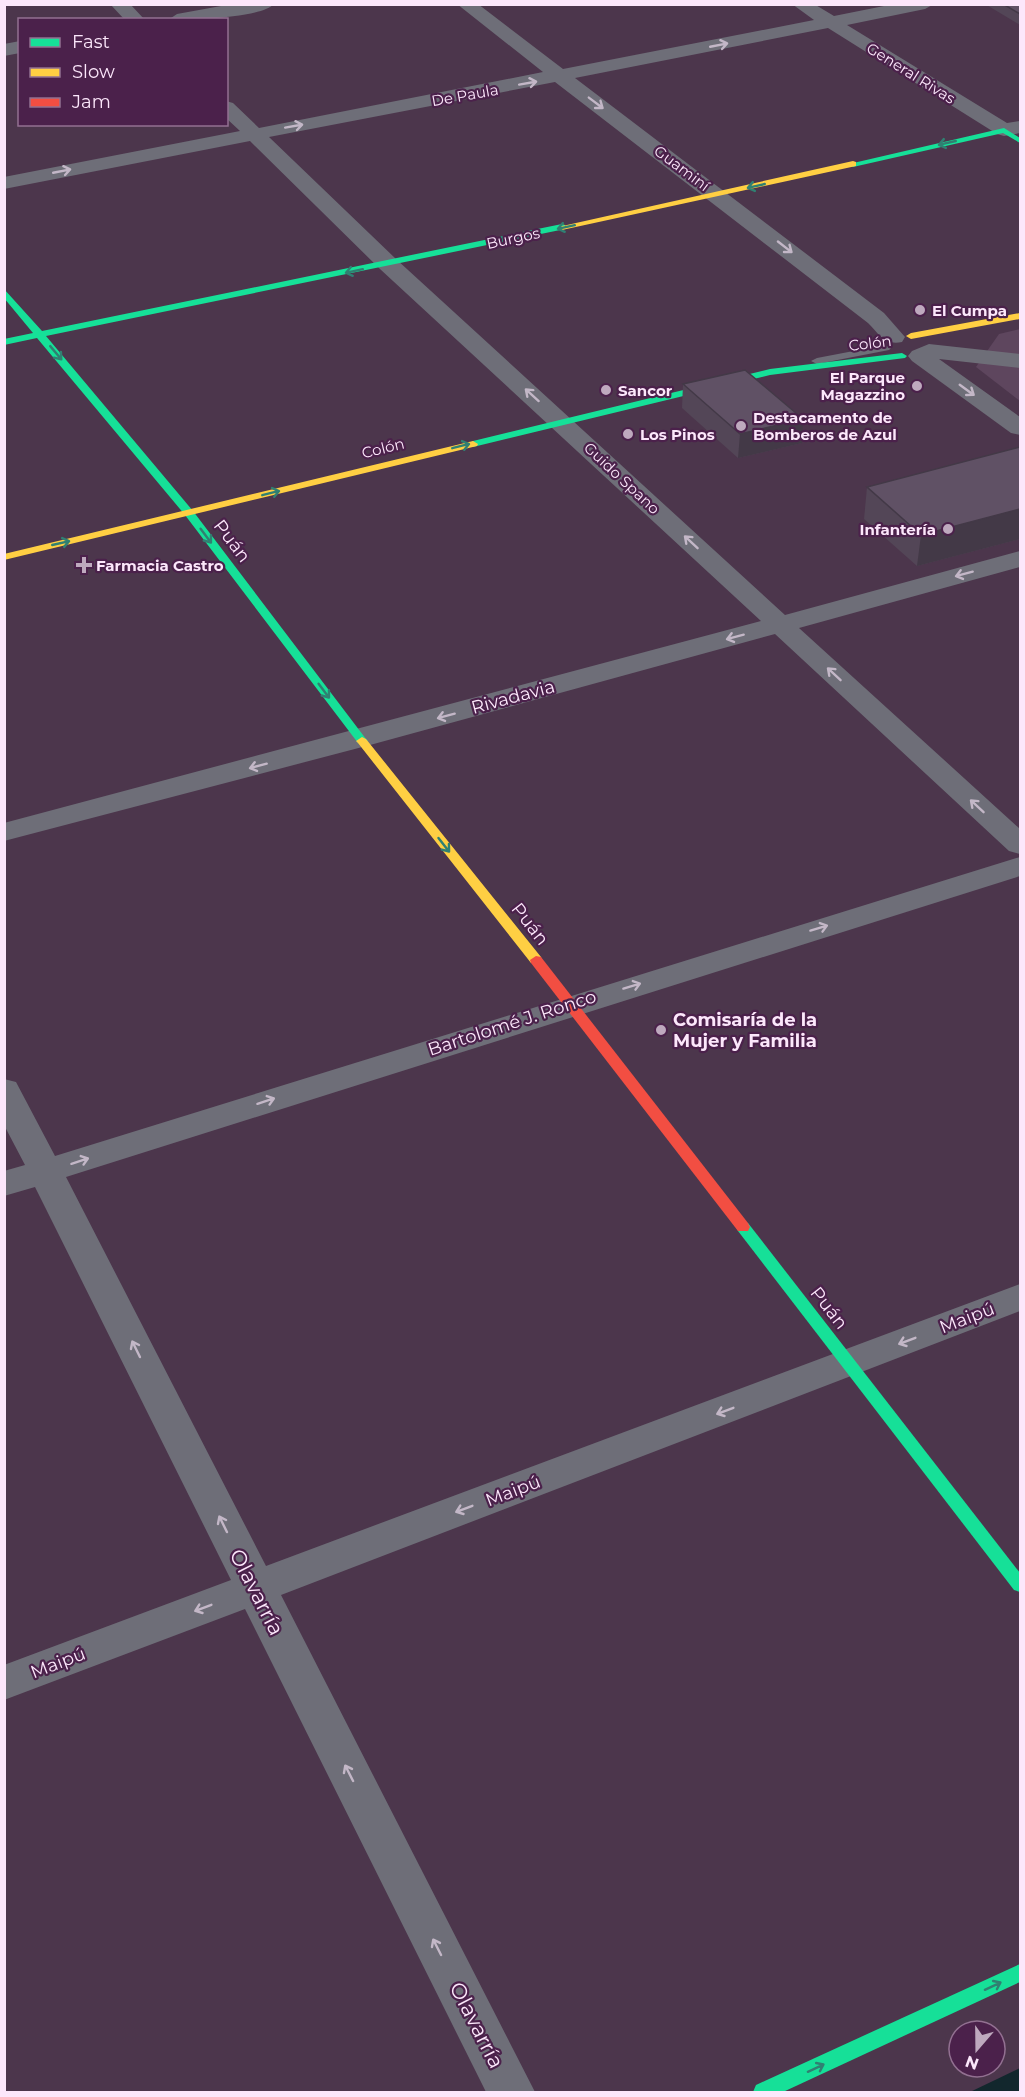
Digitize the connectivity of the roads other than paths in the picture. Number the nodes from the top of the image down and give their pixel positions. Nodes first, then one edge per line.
1 (119, 4) edge
2 (265, 4) edge
3 (466, 4) edge
4 (801, 4) edge
5 (925, 4) edge
6 (134, 18) edge
7 (188, 18) edge
8 (830, 22) junction
9 (562, 77) junction
10 (228, 109) edge
11 (254, 133) junction
12 (1015, 133) edge
13 (4, 183) edge
14 (717, 195) junction
15 (388, 264) junction
16 (4, 292) edge
17 (1020, 316) edge
18 (40, 335) junction
19 (4, 342) edge
20 (913, 347) junction
21 (1020, 351) edge
22 (1020, 361) edge
23 (560, 422) junction
24 (1020, 428) edge
25 (189, 513) junction
26 (4, 557) edge
27 (1020, 559) edge
28 (780, 624) junction
29 (360, 739) junction
30 (4, 832) edge
31 (1020, 846) edge
32 (1020, 866) edge
33 (571, 1005) junction
34 (4, 1090) edge
35 (47, 1171) junction
36 (4, 1184) edge
37 (1020, 1297) edge
38 (849, 1364) junction
39 (1020, 1585) edge
40 (255, 1588) junction
41 (4, 1683) edge
42 (1020, 1973) edge
43 (511, 2092) edge
44 (763, 2092) edge

1 - 6 street
2 - 7 street
3 - 9 street, Guaminí
4 - 8 street, General Rivas
5 - 8 street, De Paula
9 -> 8 street, De Paula
8 - 12 street, General Rivas
11 -> 9 street, De Paula
9 -> 14 street, Guaminí
10 - 11 street, Guido Spano
13 -> 11 street, De Paula
11 - 15 street, Guido Spano
12 -> 14 main road, Burgos
14 -> 15 main road, Burgos
14 -> 20 street, Guaminí
15 -> 18 main road, Burgos
23 -> 15 street, Guido Spano
16 - 18 main road, Puán
17 - 20 main road, Colón
18 - 19 main road, Burgos
18 -> 25 main road, Puán
20 - 21 street
20 - 22 street
20 - 23 main road, Colón
20 -> 24 street, Guaminí
25 -> 23 main road, Colón
28 -> 23 street, Guido Spano
26 -> 25 main road, Colón
25 -> 29 main road, Puán
27 -> 28 street, Rivadavia
28 -> 29 street, Rivadavia
31 -> 28 street, Guido Spano
29 -> 30 street, Rivadavia
29 -> 33 main road, Puán
33 -> 32 street, Bartolomé J. Ronco
35 -> 33 street, Bartolomé J. Ronco
33 - 38 main road, Puán
34 - 35 street, Olavarría
35 - 36 street, Bartolomé J. Ronco
40 -> 35 street, Olavarría
37 -> 38 street, Maipú
38 - 39 main road, Puán
38 -> 40 street, Maipú
40 -> 41 street, Maipú
43 -> 40 street, Olavarría
44 -> 42 main road

